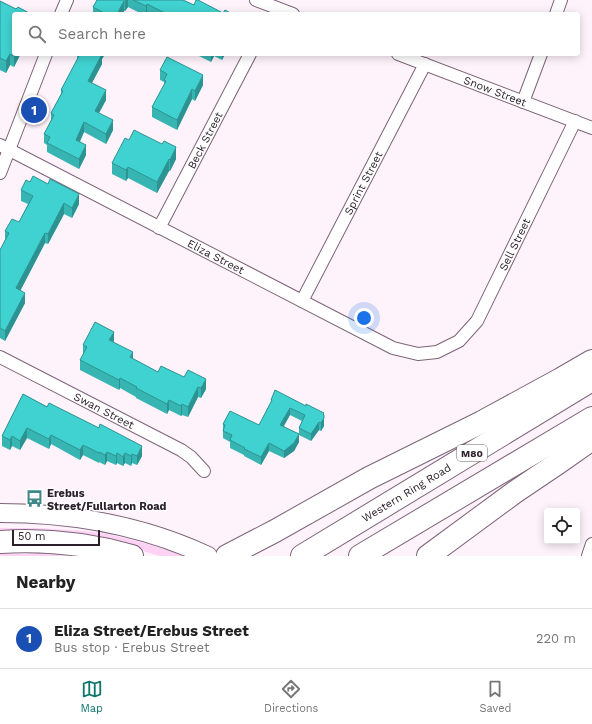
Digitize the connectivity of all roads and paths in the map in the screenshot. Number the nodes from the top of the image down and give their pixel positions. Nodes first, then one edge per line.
1 (67, 0) edge
2 (256, 0) edge
3 (561, 0) edge
4 (273, 10) edge
5 (62, 12) edge
6 (283, 12) edge
7 (557, 12) edge
8 (45, 56) edge
9 (249, 56) edge
10 (403, 56) edge
11 (540, 56) edge
12 (425, 64) junction
13 (523, 102) junction
14 (575, 122) junction
15 (592, 128) edge
16 (4, 148) edge
17 (0, 173) edge
18 (160, 228) junction
19 (302, 301) junction
20 (437, 352) joint
21 (0, 357) edge
22 (592, 361) edge
23 (592, 380) edge
24 (592, 418) edge
25 (592, 439) edge
26 (204, 471) dead end
27 (0, 513) edge
28 (0, 542) edge
29 (592, 544) edge
30 (132, 556) edge
31 (208, 556) edge
32 (227, 556) edge
33 (302, 556) edge
34 (360, 556) edge
35 (428, 556) edge
36 (588, 556) edge

1 - 5 street
2 - 4 street
3 - 7 street
4 - 6 street
8 - 16 street
9 - 18 street, Beck Street
10 - 12 street, Snow Street
11 - 13 street
12 - 13 street, Snow Street
12 - 19 street, Sprint Street
13 - 14 street, Snow Street
14 - 15 street, Snow Street
14 - 20 street, Sell Street
16 - 17 street
16 - 18 street, Eliza Street
18 - 19 street, Eliza Street
19 - 20 street, Eliza Street
21 - 26 street, Swan Street
22 - 32 highway
23 - 33 highway, Western Ring Road / M80
24 - 34 highway, M80
25 - 35 highway
27 - 31 main road
28 - 30 highway
29 - 36 street

